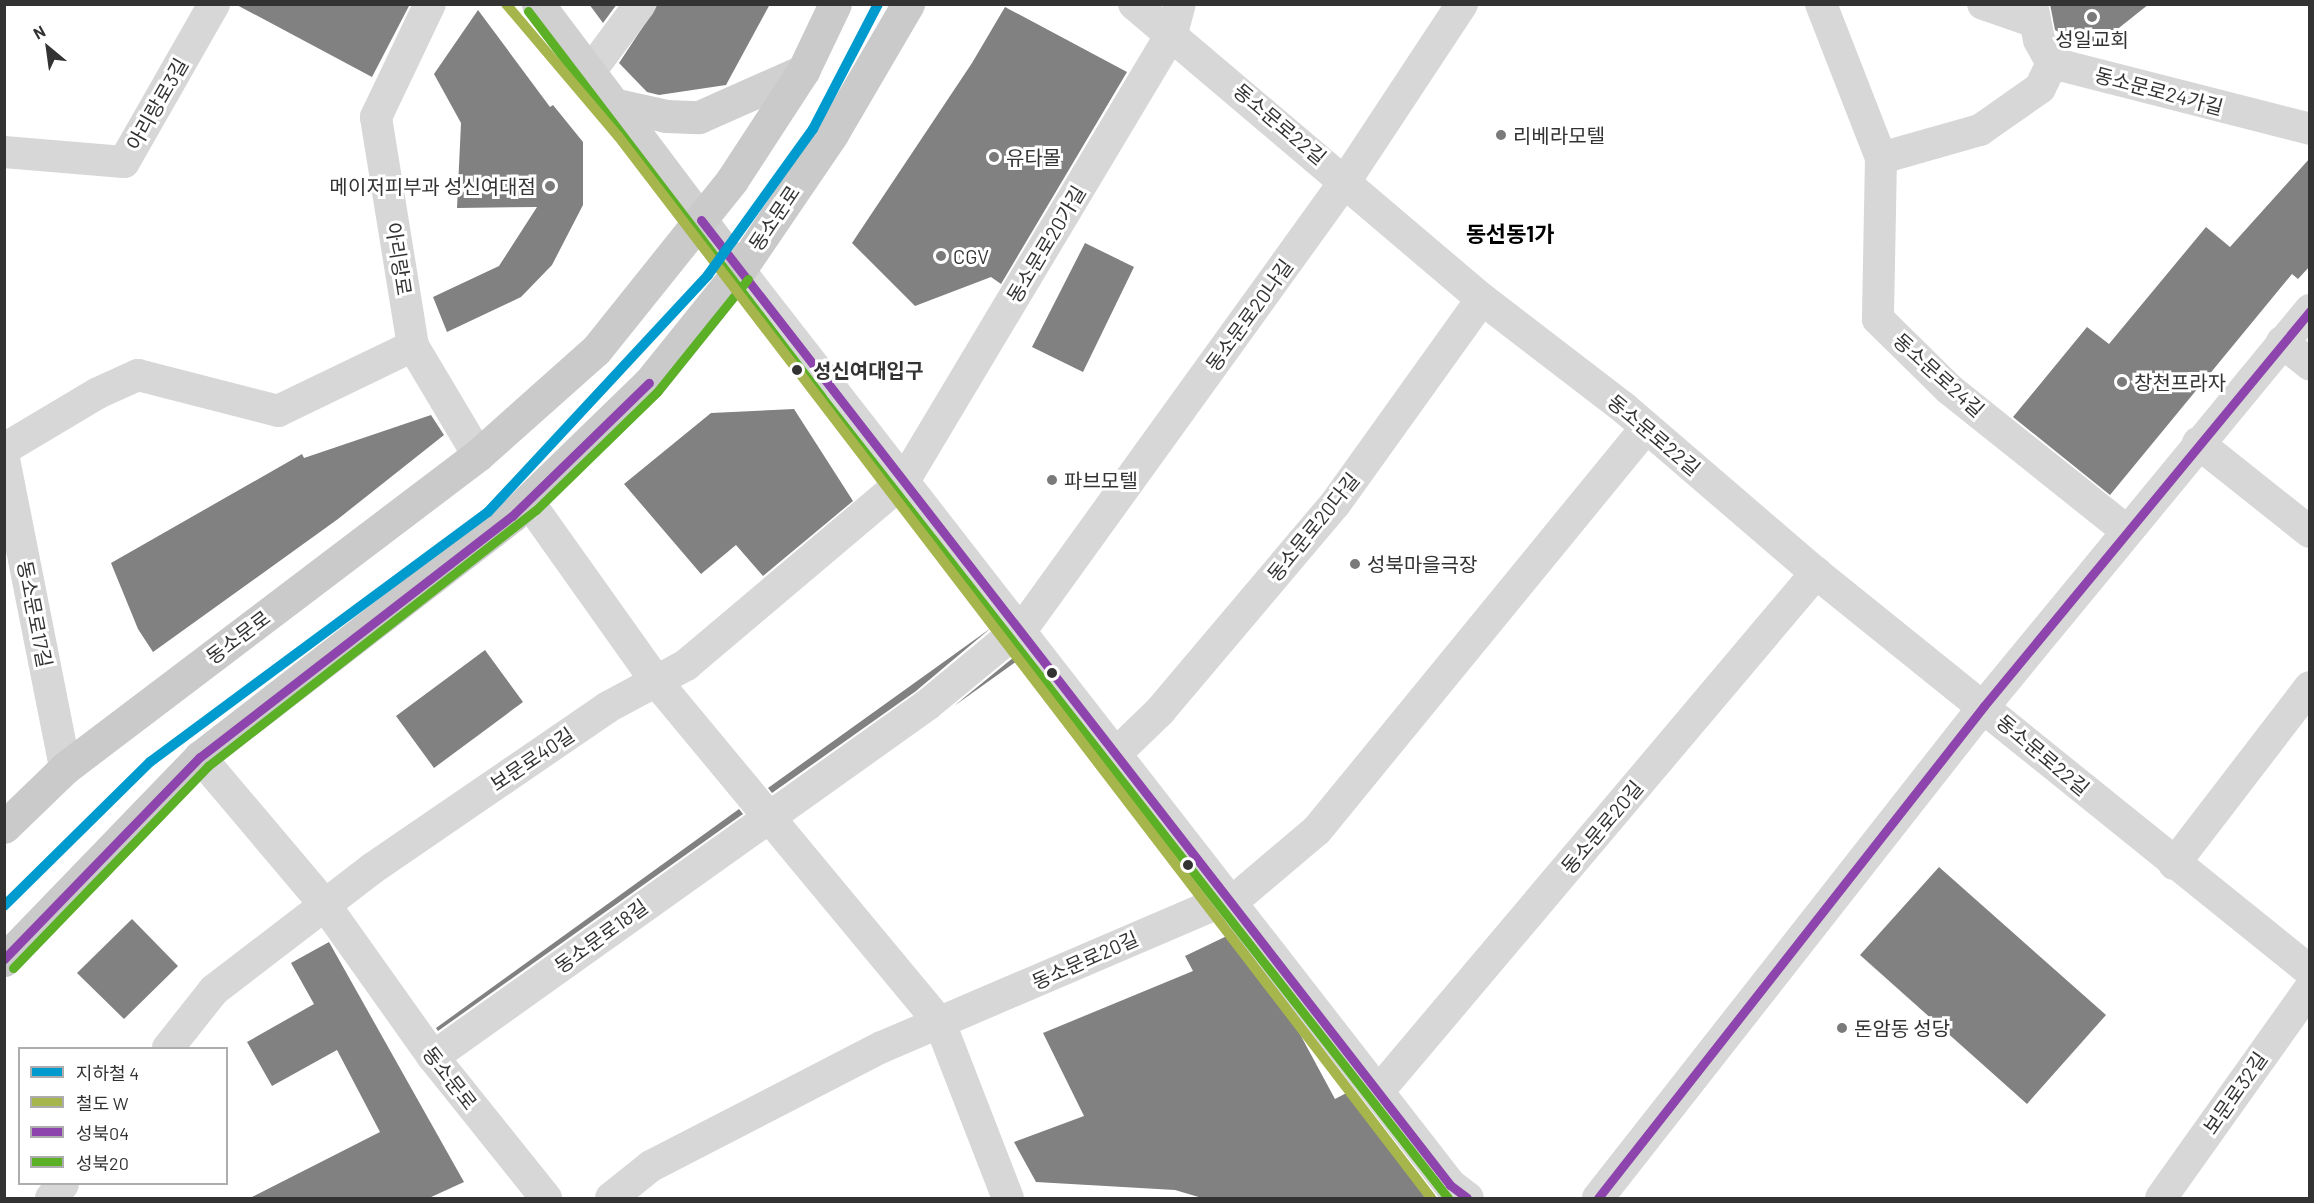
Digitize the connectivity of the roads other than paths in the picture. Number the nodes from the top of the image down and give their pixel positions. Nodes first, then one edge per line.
1 (214, 4) edge
2 (430, 4) edge
3 (538, 4) edge
4 (640, 4) edge
5 (835, 4) edge
6 (908, 4) edge
7 (1134, 4) edge
8 (1462, 4) edge
9 (1821, 4) edge
10 (1983, 4) edge
11 (2033, 14) edge
12 (1176, 19) edge
13 (2052, 63) junction
14 (803, 71) junction
15 (589, 73) junction
16 (613, 104) junction
17 (2310, 129) edge
18 (4, 152) edge
19 (1881, 158) junction
20 (1346, 180) junction
21 (701, 220) junction
22 (739, 271) junction
23 (1482, 299) junction
24 (2310, 309) edge
25 (2282, 342) junction
26 (413, 346) junction
27 (2310, 365) edge
28 (1645, 429) junction
29 (2198, 443) junction
30 (4, 449) edge
31 (478, 455) junction
32 (4, 459) edge
33 (904, 481) junction
34 (528, 501) junction
35 (2127, 531) junction
36 (2310, 532) edge
37 (1816, 573) junction
38 (1023, 626) junction
39 (656, 681) junction
40 (2310, 687) edge
41 (1984, 706) junction
42 (1128, 742) junction
43 (200, 757) junction
44 (64, 768) junction
45 (769, 815) junction
46 (4, 827) edge
47 (2174, 864) junction
48 (1238, 894) junction
49 (325, 905) junction
50 (4, 960) edge
51 (2310, 971) edge
52 (2310, 988) edge
53 (940, 1023) junction
54 (169, 1047) edge
55 (433, 1057) junction
56 (1388, 1080) junction
57 (62, 1185) edge
58 (51, 1198) edge
59 (546, 1198) edge
60 (611, 1198) edge
61 (1008, 1198) edge
62 (1467, 1198) edge
63 (1598, 1198) edge
64 (2161, 1198) edge

1 - 18 street, 아리랑로3길
2 - 26 street, 아리랑로
3 - 15 main road
4 - 15 street
5 - 14 main road, 동소문로
6 - 22 main road, 동소문로
7 - 12 street, 동소문로22길
8 - 20 street, 동소문로20나길
9 - 19 street, 동소문로24길
10 - 11 street
11 - 13 street
12 - 20 street, 동소문로22길
12 - 33 street, 동소문로20가길
13 - 17 street, 동소문로24가길
13 - 19 street
14 - 16 main road
14 - 21 main road, 동소문로
15 - 16 main road
16 - 21 main road
19 - 35 street, 동소문로24길
20 - 23 street, 동소문로22길
20 - 38 street, 동소문로20나길
21 - 22 main road
21 - 31 main road, 동소문로
22 - 33 street
22 - 34 main road, 동소문로
23 - 28 street, 동소문로22길
23 - 42 street, 동소문로20다길
24 - 25 street
25 - 27 street
25 - 29 street
26 - 30 street
26 - 31 street
28 - 37 street, 동소문로22길
28 - 48 street, 동소문로20길
29 - 35 street
29 - 36 street
31 - 44 main road, 동소문로
32 - 44 street, 동소문로17길
33 - 38 street
33 - 39 street, 보문로40길
34 - 39 street
34 - 43 main road, 동소문로
35 - 41 street
37 - 41 street, 동소문로22길
37 - 56 street, 동소문로20길
38 - 42 street
38 - 45 street, 동소문로18길
38 - 48 street
39 - 45 street
39 - 49 street, 보문로40길
40 - 47 street
41 - 47 street, 동소문로22길
41 - 63 street
42 - 48 street
43 - 49 street, 동소문로
43 - 50 main road, 동소문로
44 - 46 main road, 동소문로
45 - 53 street
45 - 55 street, 동소문로18길
47 - 51 street, 동소문로22길
48 - 53 street, 동소문로20길
48 - 56 street
48 - 62 street
49 - 54 street, 보문로40길
49 - 55 street, 동소문로
52 - 64 street, 보문로32길
53 - 60 street
53 - 61 street
55 - 59 street, 동소문로
56 - 62 street
57 - 58 street

